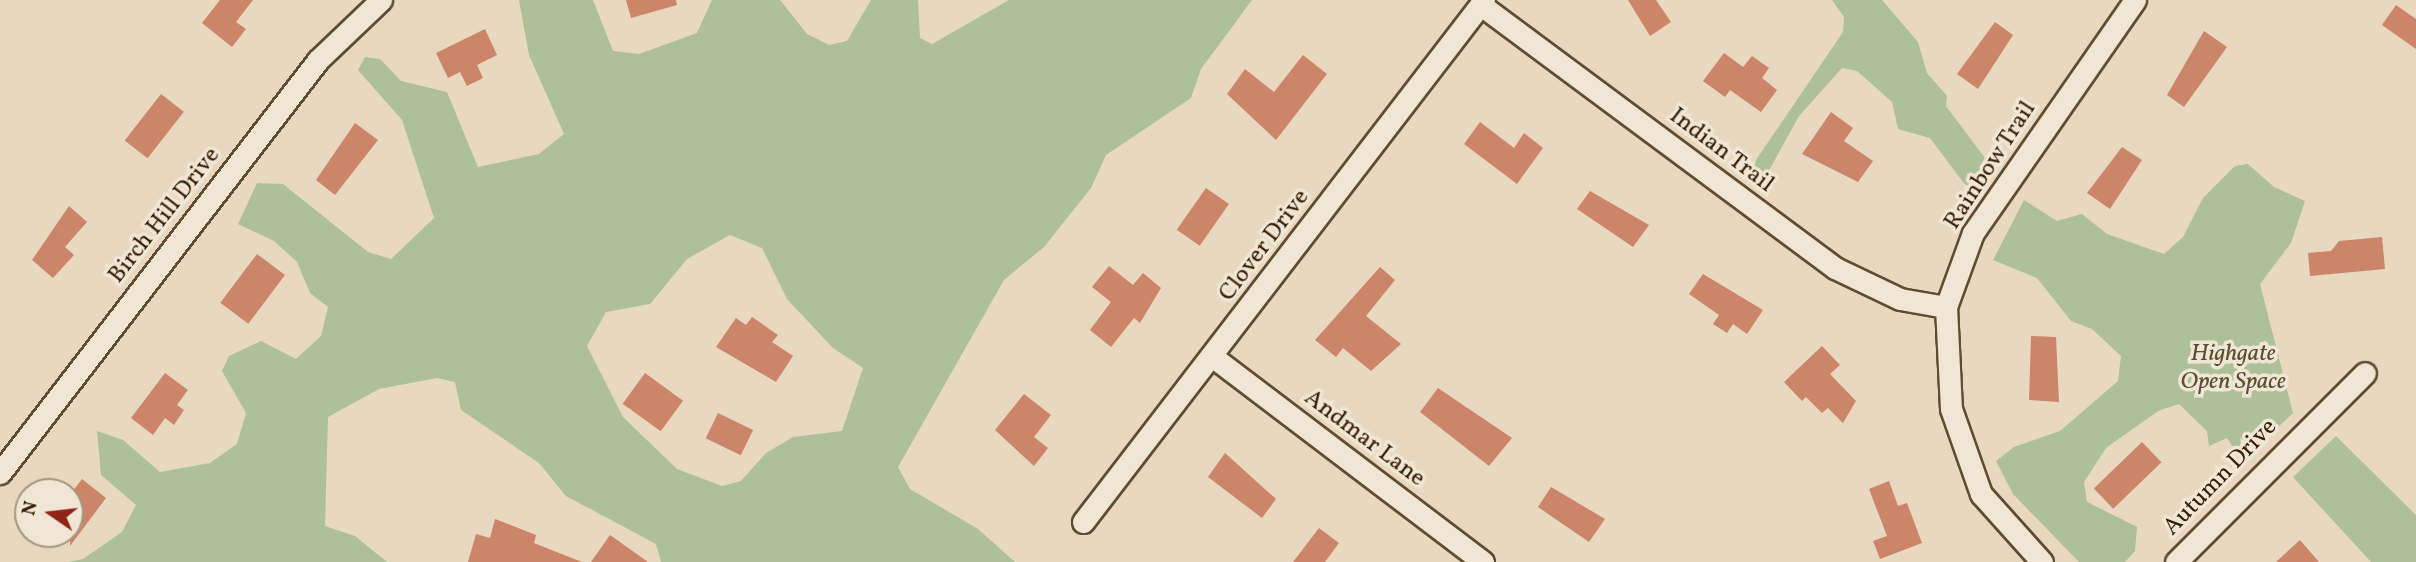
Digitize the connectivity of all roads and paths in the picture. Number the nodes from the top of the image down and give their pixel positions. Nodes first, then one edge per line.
1 (381, 0) edge
2 (2135, 0) edge
3 (1483, 3) edge
4 (1946, 307) junction
5 (1213, 357) junction
6 (2365, 373) dead end
7 (0, 472) edge
8 (1083, 522) dead end
9 (1478, 561) edge
10 (2042, 562) edge
11 (2176, 562) edge

1 - 7 street, Birch Hill Drive
2 - 4 street, Rainbow Trail
3 - 4 street, Indian Trail
3 - 5 street, Clover Drive
4 - 10 street, Rainbow Trail
5 - 8 street, Clover Drive
5 - 9 street, Andmar Lane
6 - 11 street, Autumn Drive

